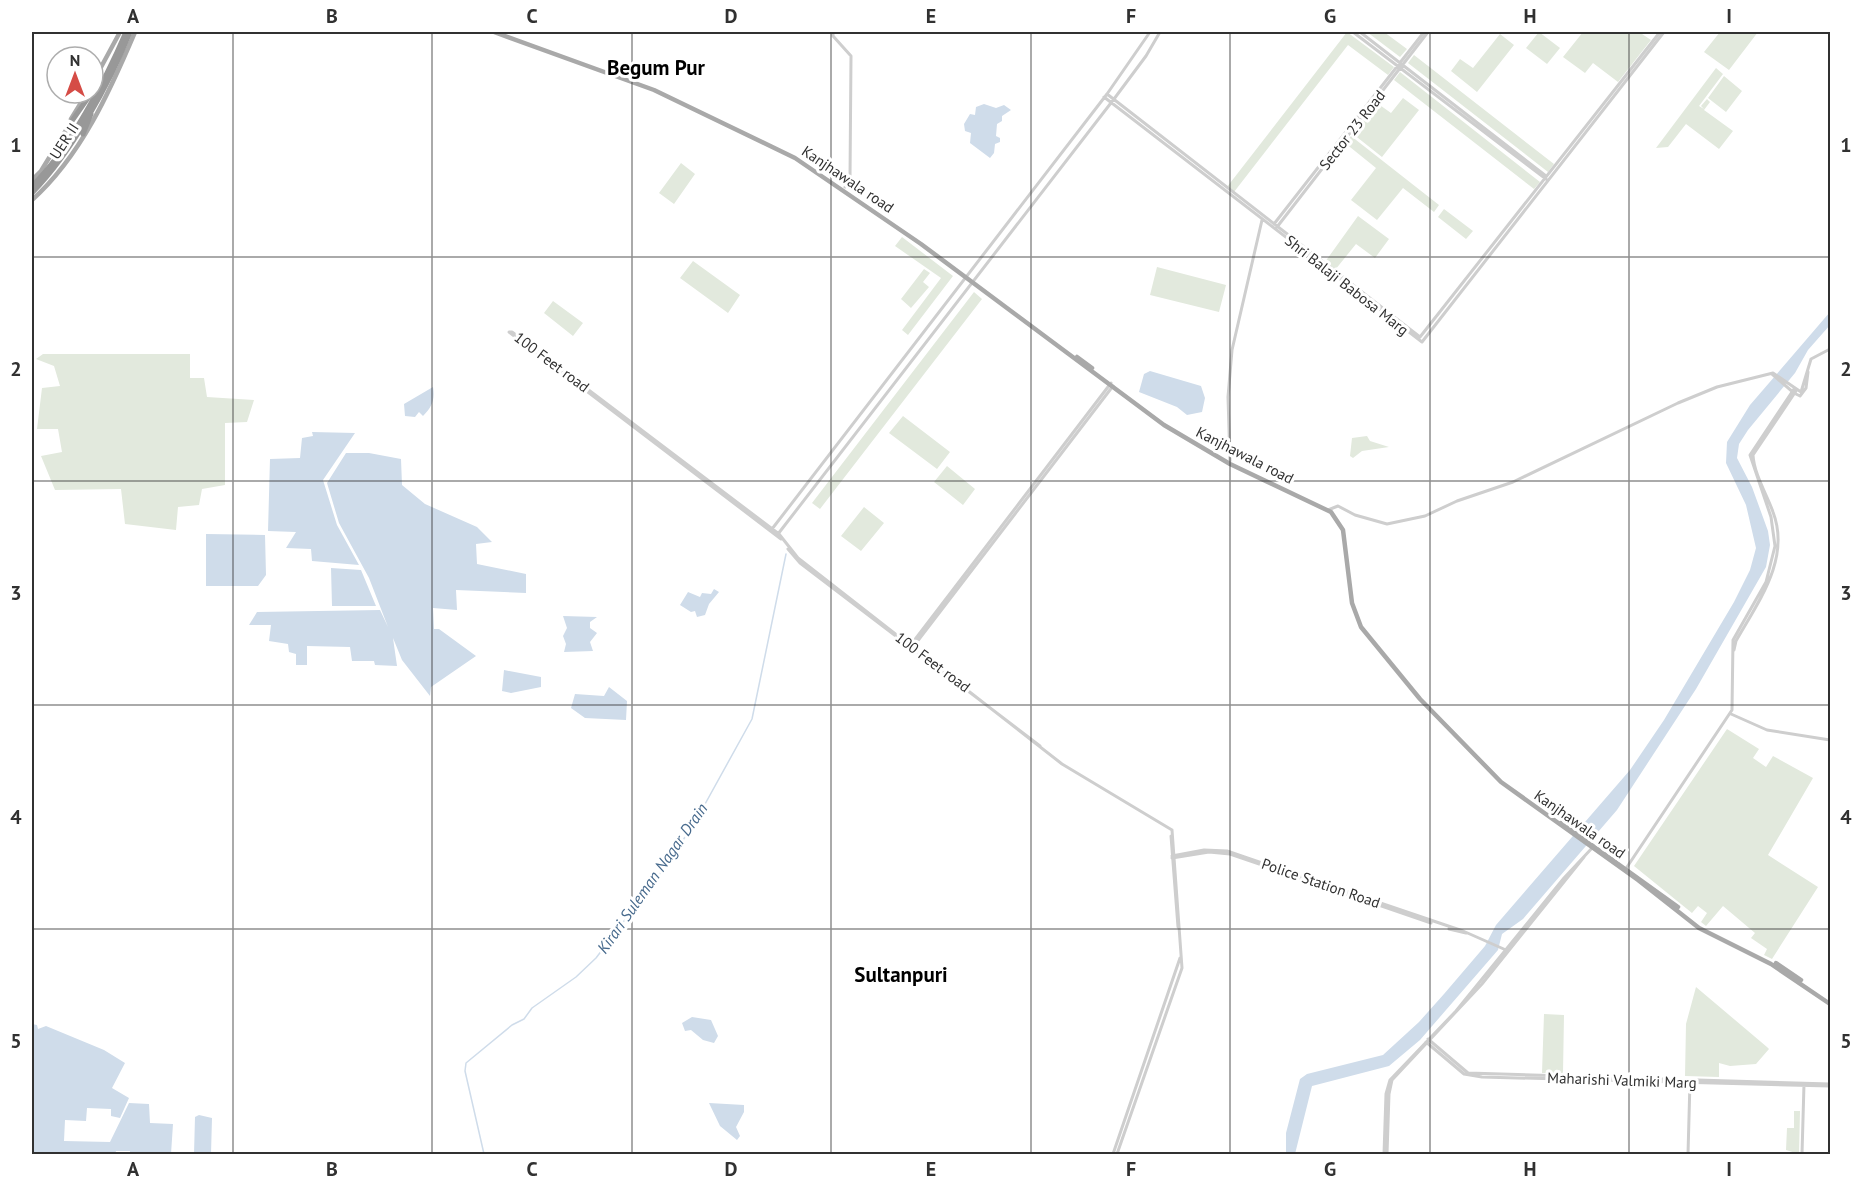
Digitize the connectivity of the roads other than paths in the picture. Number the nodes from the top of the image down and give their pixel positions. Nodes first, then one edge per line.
1 (120, 32) edge
2 (128, 32) edge
3 (135, 32) edge
4 (494, 32) edge
5 (503, 32) edge
6 (833, 32) edge
7 (1150, 32) edge
8 (1160, 32) edge
9 (1353, 32) edge
10 (1360, 32) edge
11 (1426, 32) edge
12 (1662, 32) edge
13 (105, 60) edge
14 (1400, 65) junction
15 (105, 81) edge
16 (1105, 95) junction
17 (1112, 100) junction
18 (82, 105) edge
19 (90, 105) edge
20 (95, 105) edge
21 (67, 128) joint
22 (83, 134) junction
23 (44, 175) junction
24 (1547, 178) junction
25 (32, 180) edge
26 (32, 186) edge
27 (845, 187) junction
28 (34, 194) edge
29 (32, 200) edge
30 (1262, 218) junction
31 (1274, 227) junction
32 (966, 275) junction
33 (974, 281) junction
34 (957, 286) junction
35 (965, 292) junction
36 (1830, 349) edge
37 (1112, 385) junction
38 (1792, 390) junction
39 (1230, 461) junction
40 (1329, 509) junction
41 (771, 530) junction
42 (778, 535) junction
43 (911, 647) junction
44 (1731, 714) junction
45 (1830, 740) edge
46 (1591, 845) junction
47 (1173, 857) junction
48 (1626, 869) junction
49 (1508, 950) junction
50 (1830, 1003) edge
51 (1428, 1042) junction
52 (1690, 1081) junction
53 (1804, 1084) junction
54 (1830, 1085) edge
55 (1115, 1155) edge
56 (1386, 1155) edge
57 (1688, 1155) edge
58 (1802, 1155) edge

1 - 13 main road
2 - 15 highway
3 - 22 main road, UER II
4 - 32 main road, Kanjhawala road
5 - 27 main road, Kanjhawala road
6 - 27 street
7 - 16 street
8 - 17 street
9 - 14 street
10 - 14 street
11 - 14 street, Sector 23 Road
12 - 24 street, Shri Balaji Babosa Marg
14 - 24 street
14 - 31 street, Sector 23 Road
16 - 17 street, Shri Balaji Babosa Marg
16 - 32 street
17 - 30 street, Shri Balaji Babosa Marg
17 - 33 street
18 - 21 highway
19 - 23 highway
20 - 22 highway
21 - 23 main road, UER II
22 - 28 main road, UER II
23 - 25 main road, UER II
23 - 26 highway
23 - 28 highway
24 - 31 street, Shri Balaji Babosa Marg
27 - 32 main road, Kanjhawala road
28 - 29 main road, UER II
30 - 31 street, Shri Balaji Babosa Marg
30 - 39 street
32 - 33 main road, Kanjhawala road
32 - 34 street
33 - 35 street
33 - 37 main road, Kanjhawala road
34 - 35 street
34 - 41 street
35 - 42 street
36 - 38 street
37 - 39 main road, Kanjhawala road
37 - 40 main road, Kanjhawala road
37 - 43 street
38 - 40 street
38 - 44 street
39 - 40 main road, Kanjhawala road
40 - 46 main road, Kanjhawala road
41 - 41 street, 100 Feet road
41 - 42 street, 100 Feet road
42 - 43 street, 100 Feet road
43 - 47 street, 100 Feet road
44 - 45 street
44 - 48 street
46 - 48 main road, Kanjhawala road
46 - 49 street
47 - 49 street, Police Station Road
47 - 55 street
48 - 50 main road, Kanjhawala road
49 - 51 street
51 - 52 street, Maharishi Valmiki Marg
51 - 56 street
52 - 53 street, Maharishi Valmiki Marg
52 - 57 street
53 - 54 street, Maharishi Valmiki Marg
53 - 58 street

